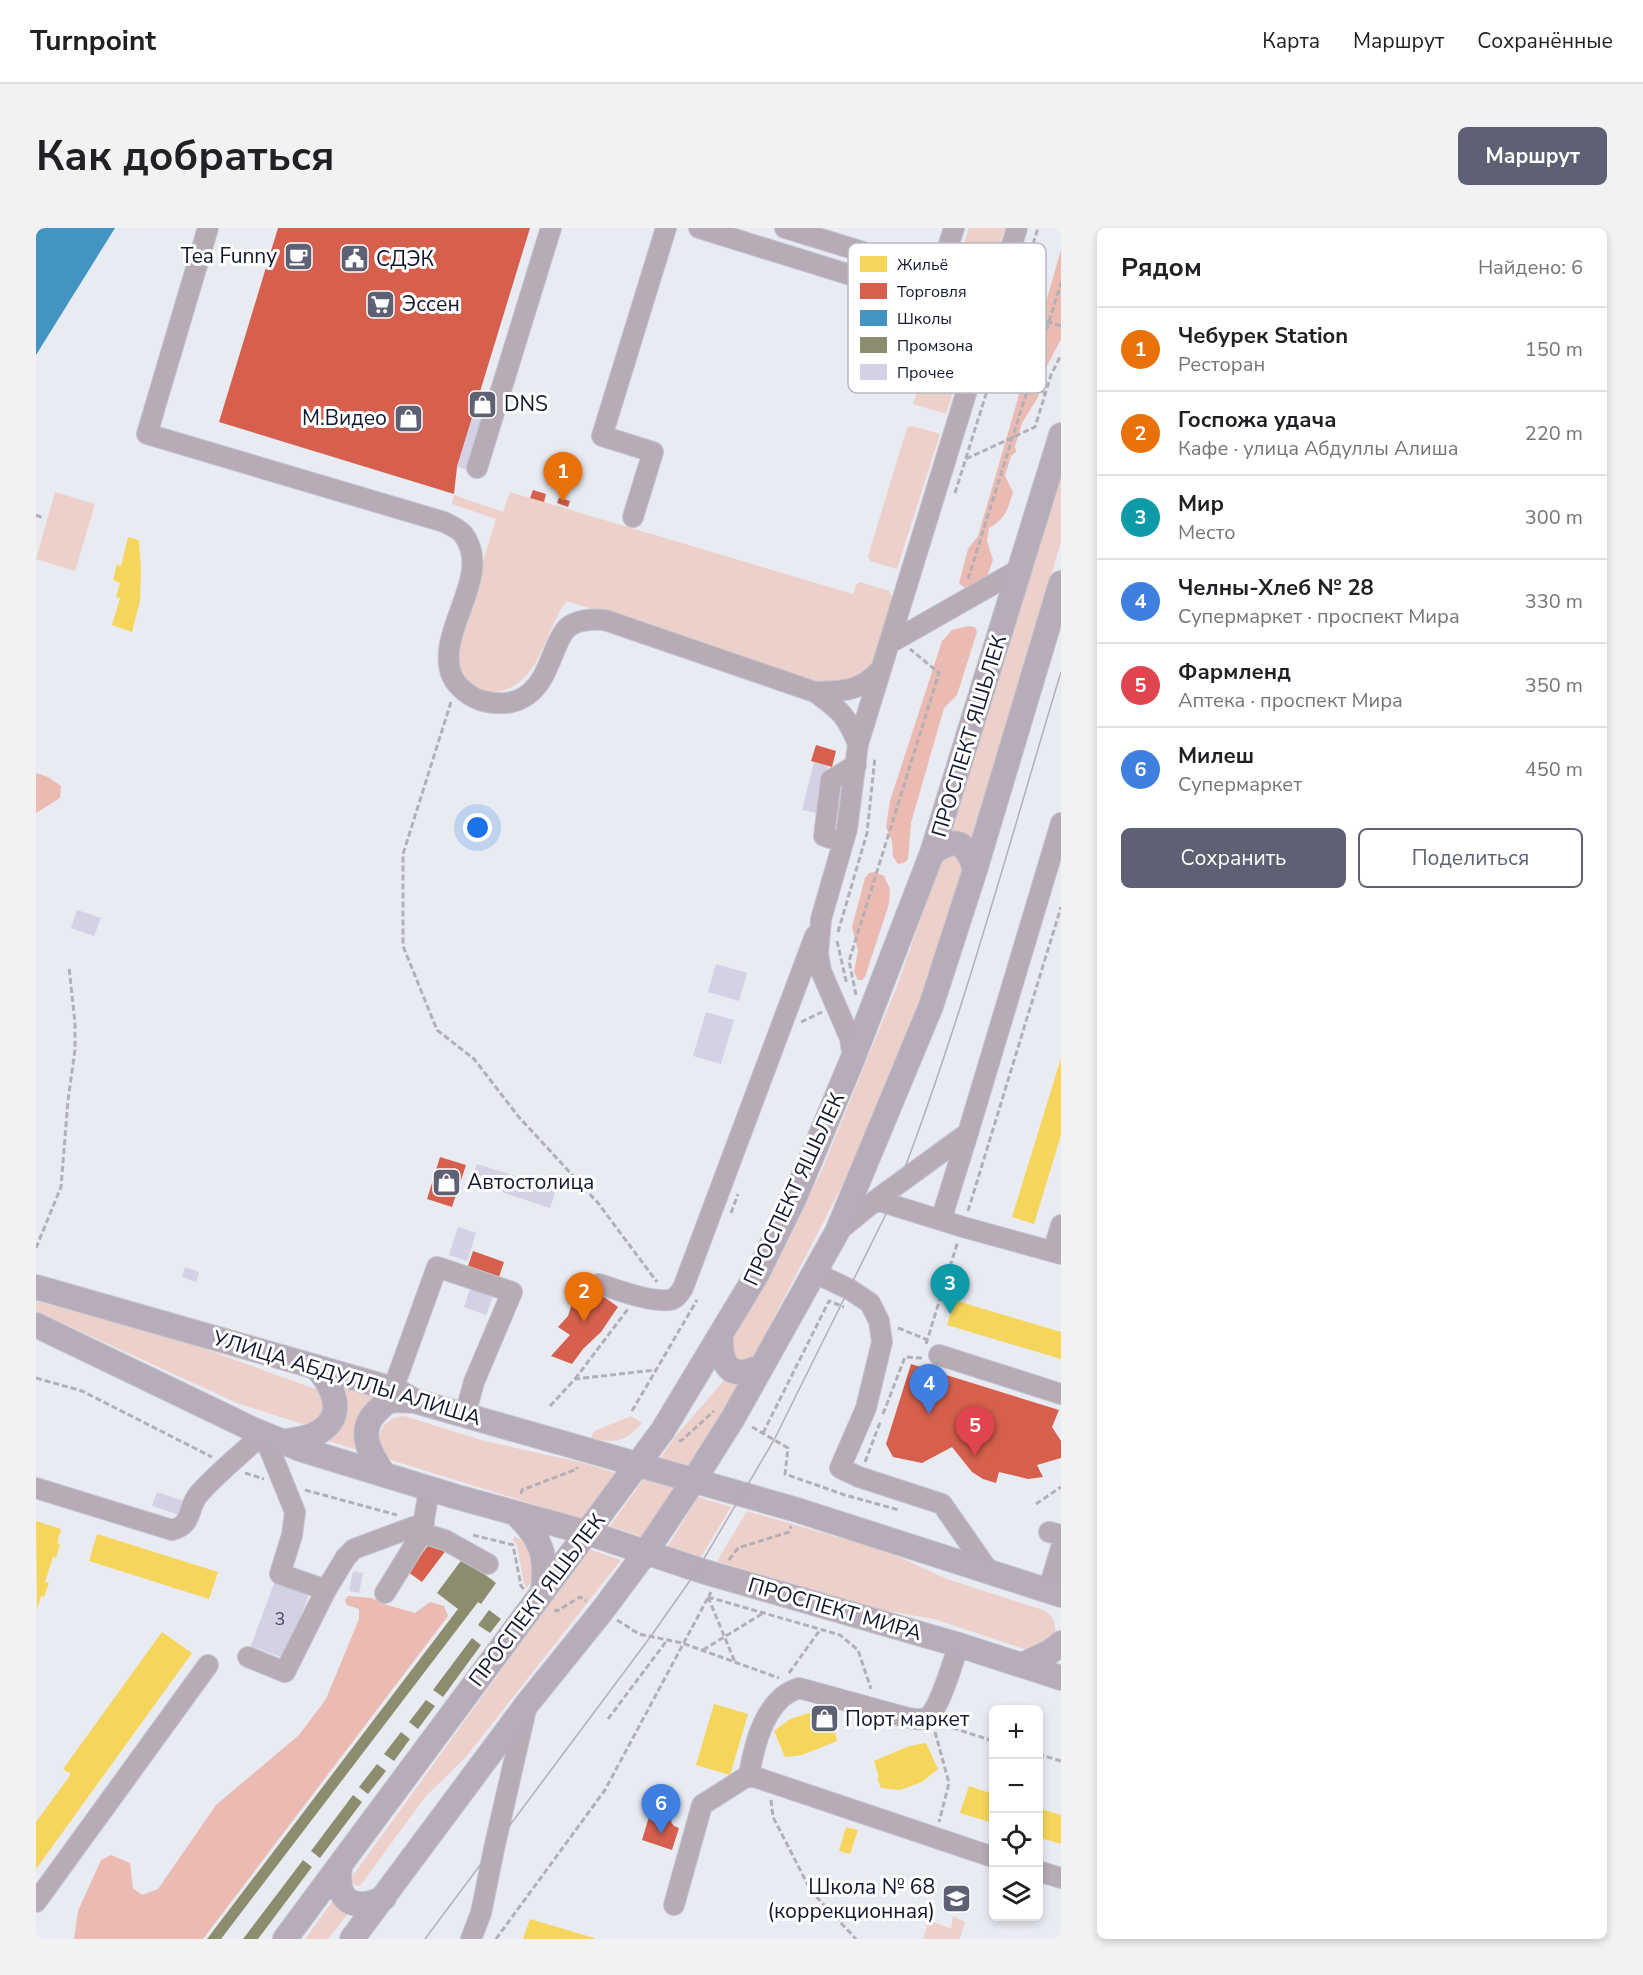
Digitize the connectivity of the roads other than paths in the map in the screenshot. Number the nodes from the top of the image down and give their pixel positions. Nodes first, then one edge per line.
1 (208, 228) edge
2 (551, 228) edge
3 (666, 228) edge
4 (699, 228) edge
5 (785, 228) edge
6 (954, 228) edge
7 (1017, 228) edge
8 (820, 239) junction
9 (949, 243) edge
10 (1012, 243) edge
11 (848, 248) edge
12 (813, 263) junction
13 (848, 274) edge
14 (974, 393) edge
15 (1061, 435) edge
16 (477, 468) dead end
17 (633, 517) dead end
18 (1020, 569) junction
19 (1061, 583) edge
20 (898, 645) junction
21 (880, 670) junction
22 (815, 692) junction
23 (858, 744) junction
24 (1061, 823) edge
25 (933, 853) junction
26 (1056, 861) edge
27 (975, 870) junction
28 (821, 919) junction
29 (795, 989) junction
30 (829, 990) junction
31 (853, 1058) junction
32 (968, 1133) junction
33 (876, 1200) junction
34 (940, 1220) junction
35 (1061, 1225) edge
36 (837, 1232) junction
37 (1057, 1253) edge
38 (815, 1273) junction
39 (599, 1284) dead end
40 (36, 1287) edge
41 (36, 1325) edge
42 (721, 1334) junction
43 (933, 1347) road end
44 (762, 1366) junction
45 (317, 1368) junction
46 (393, 1389) junction
47 (1061, 1394) edge
48 (415, 1401) junction
49 (465, 1415) junction
50 (669, 1434) junction
51 (273, 1438) junction
52 (586, 1457) junction
53 (647, 1467) junction
54 (384, 1475) junction
55 (694, 1480) junction
56 (36, 1488) edge
57 (429, 1489) junction
58 (514, 1516) junction
59 (423, 1528) junction
60 (599, 1537) junction
61 (1061, 1548) edge
62 (646, 1552) junction
63 (488, 1564) dead end
64 (990, 1573) junction
65 (1015, 1582) junction
66 (326, 1590) junction
67 (385, 1593) dead end
68 (1054, 1593) edge
69 (539, 1596) junction
70 (1061, 1612) edge
71 (1061, 1643) edge
72 (959, 1645) junction
73 (248, 1657) dead end
74 (208, 1665) dead end
75 (1022, 1665) junction
76 (1061, 1678) edge
77 (527, 1704) junction
78 (749, 1775) junction
79 (989, 1856) edge
80 (340, 1866) junction
81 (1043, 1873) edge
82 (1061, 1878) edge
83 (384, 1898) junction
84 (36, 1902) edge
85 (674, 1905) dead end
86 (285, 1939) edge
87 (352, 1939) edge
88 (471, 1939) edge

1 - 22 street
2 - 16 street
3 - 17 street
4 - 12 street
5 - 8 street
6 - 9 street
7 - 10 street
8 - 11 street
8 - 12 street
12 - 13 street
14 - 20 street
15 - 18 main road, ПРОСПЕКТ ЯШЬЛЕК
18 - 20 street
18 - 25 main road, ПРОСПЕКТ ЯШЬЛЕК
19 - 27 main road, ПРОСПЕКТ ЯШЬЛЕК
20 - 21 street
21 - 22 street
21 - 23 street
22 - 23 street
23 - 28 street
24 - 26 street
25 - 27 main road
25 - 31 main road, ПРОСПЕКТ ЯШЬЛЕК
26 - 32 street
27 - 36 main road, ПРОСПЕКТ ЯШЬЛЕК
28 - 29 street
28 - 30 street
29 - 30 street
29 - 39 street
30 - 31 street
31 - 42 main road, ПРОСПЕКТ ЯШЬЛЕК
32 - 33 street
32 - 34 street
33 - 34 street
33 - 36 street
34 - 37 street
35 - 37 street
36 - 38 main road, ПРОСПЕКТ ЯШЬЛЕК
38 - 44 main road, ПРОСПЕКТ ЯШЬЛЕК
38 - 64 street
40 - 45 main road, УЛИЦА АБДУЛЛЫ АЛИША
41 - 51 main road
42 - 44 main road
42 - 50 main road, ПРОСПЕКТ ЯШЬЛЕК
43 - 47 street
44 - 55 main road, ПРОСПЕКТ ЯШЬЛЕК
45 - 46 main road, УЛИЦА АБДУЛЛЫ АЛИША
45 - 51 main road
46 - 48 main road, УЛИЦА АБДУЛЛЫ АЛИША
46 - 49 street
48 - 49 main road, УЛИЦА АБДУЛЛЫ АЛИША
48 - 54 main road
49 - 52 main road, УЛИЦА АБДУЛЛЫ АЛИША
50 - 52 main road
50 - 53 main road, ПРОСПЕКТ ЯШЬЛЕК
51 - 54 main road
51 - 56 street
51 - 66 street
52 - 53 main road, УЛИЦА АБДУЛЛЫ АЛИША
53 - 55 main road
53 - 60 main road, ПРОСПЕКТ ЯШЬЛЕК
54 - 57 main road
55 - 62 main road, ПРОСПЕКТ ЯШЬЛЕК
55 - 64 main road
57 - 58 main road
57 - 59 street
58 - 60 main road
58 - 69 main road
59 - 63 street
59 - 66 street
59 - 67 street
60 - 62 main road, ПРОСПЕКТ МИРА
60 - 69 main road, ПРОСПЕКТ ЯШЬЛЕК
61 - 68 street
62 - 72 main road, ПРОСПЕКТ МИРА
62 - 77 main road, ПРОСПЕКТ ЯШЬЛЕК
64 - 65 main road
65 - 68 main road
65 - 70 main road
66 - 73 street
69 - 80 main road, ПРОСПЕКТ ЯШЬЛЕК
71 - 75 main road
72 - 75 main road, ПРОСПЕКТ МИРА
72 - 78 street
74 - 84 street
75 - 76 main road, ПРОСПЕКТ МИРА
77 - 83 main road, ПРОСПЕКТ ЯШЬЛЕК
77 - 88 street
78 - 79 street
78 - 85 street
80 - 83 main road
80 - 86 main road, ПРОСПЕКТ ЯШЬЛЕК
81 - 82 street
83 - 87 main road, ПРОСПЕКТ ЯШЬЛЕК

